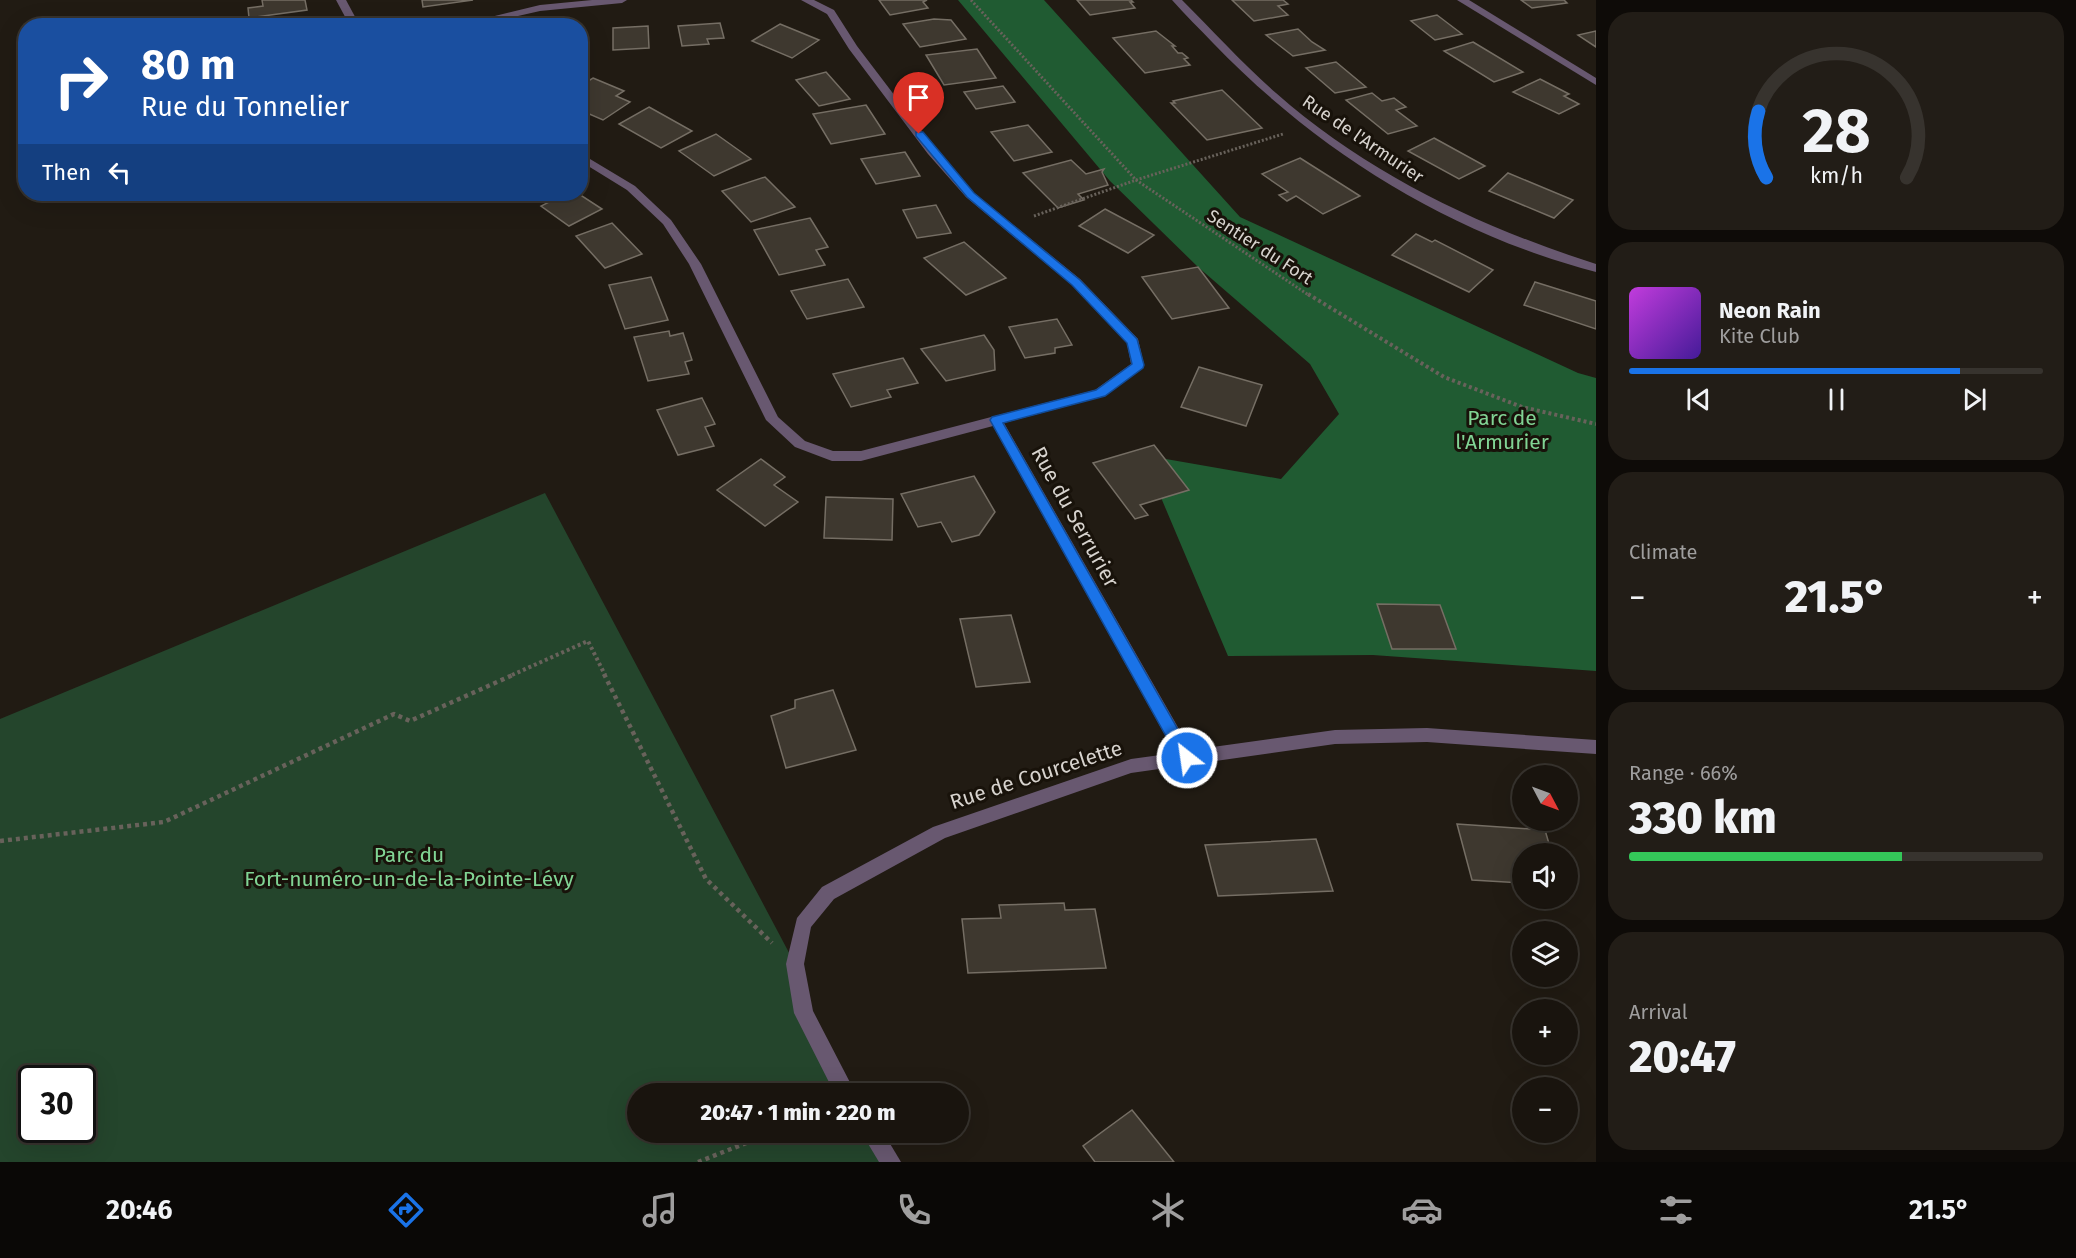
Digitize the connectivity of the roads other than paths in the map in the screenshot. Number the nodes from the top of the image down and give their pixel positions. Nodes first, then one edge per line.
1 (341, 0) edge
2 (622, 0) edge
3 (806, 0) edge
4 (1178, 0) edge
5 (1462, 0) edge
6 (351, 18) edge
7 (495, 18) edge
8 (1596, 82) edge
9 (588, 161) edge
10 (1596, 268) edge
11 (996, 420) junction
12 (1596, 747) edge
13 (1187, 758) junction
14 (840, 1083) edge
15 (878, 1143) edge
16 (891, 1162) edge

1 - 6 street
2 - 7 street
3 - 11 street
4 - 10 street, Rue de l'Armurier
5 - 8 street
9 - 11 street
11 - 13 street, Rue du Serrurier
12 - 13 street, Rue de Courcelette
13 - 14 street, Rue de Courcelette
15 - 16 street

